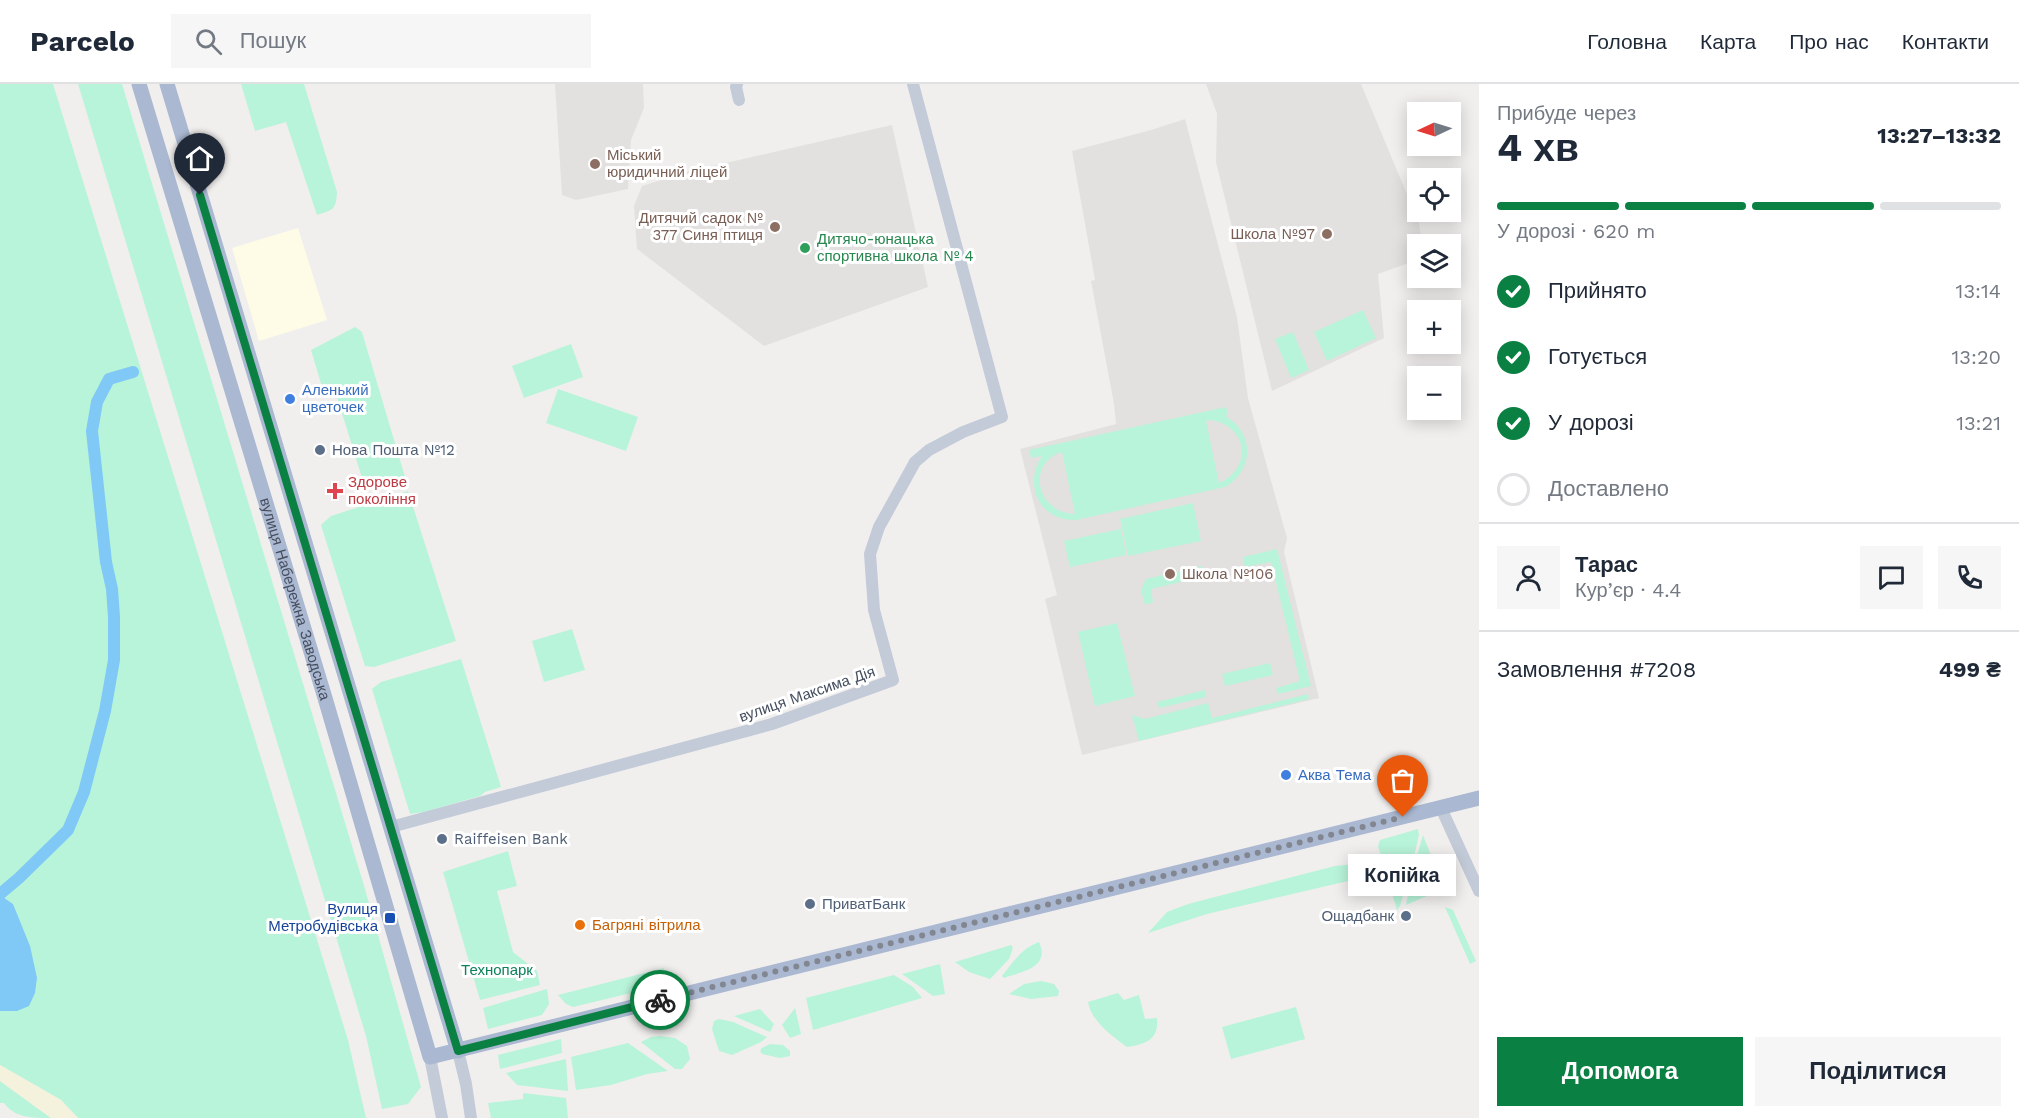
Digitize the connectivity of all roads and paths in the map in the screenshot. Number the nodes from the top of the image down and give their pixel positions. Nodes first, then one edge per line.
1 (139, 84) edge
2 (166, 84) edge
3 (737, 84) edge
4 (913, 84) edge
5 (740, 100) dead end
6 (207, 215) junction
7 (180, 223) junction
8 (1479, 798) edge
9 (1441, 808) junction
10 (391, 827) junction
11 (1479, 891) edge
12 (458, 1051) junction
13 (430, 1057) junction
14 (442, 1118) edge
15 (471, 1118) edge

1 - 7 main road, вулиця Набережна Заводська
2 - 6 main road, вулиця Набережна Заводська
3 - 5 street
4 - 10 street, вулиця Максима Дія
6 - 7 main road
6 - 10 main road, вулиця Набережна Заводська
7 - 13 main road, вулиця Набережна Заводська
8 - 9 main road
9 - 11 street
9 - 12 main road
10 - 12 main road, вулиця Набережна Заводська
12 - 13 main road
12 - 15 street, вулиця Набережна Заводська
13 - 14 street, вулиця Набережна Заводська

